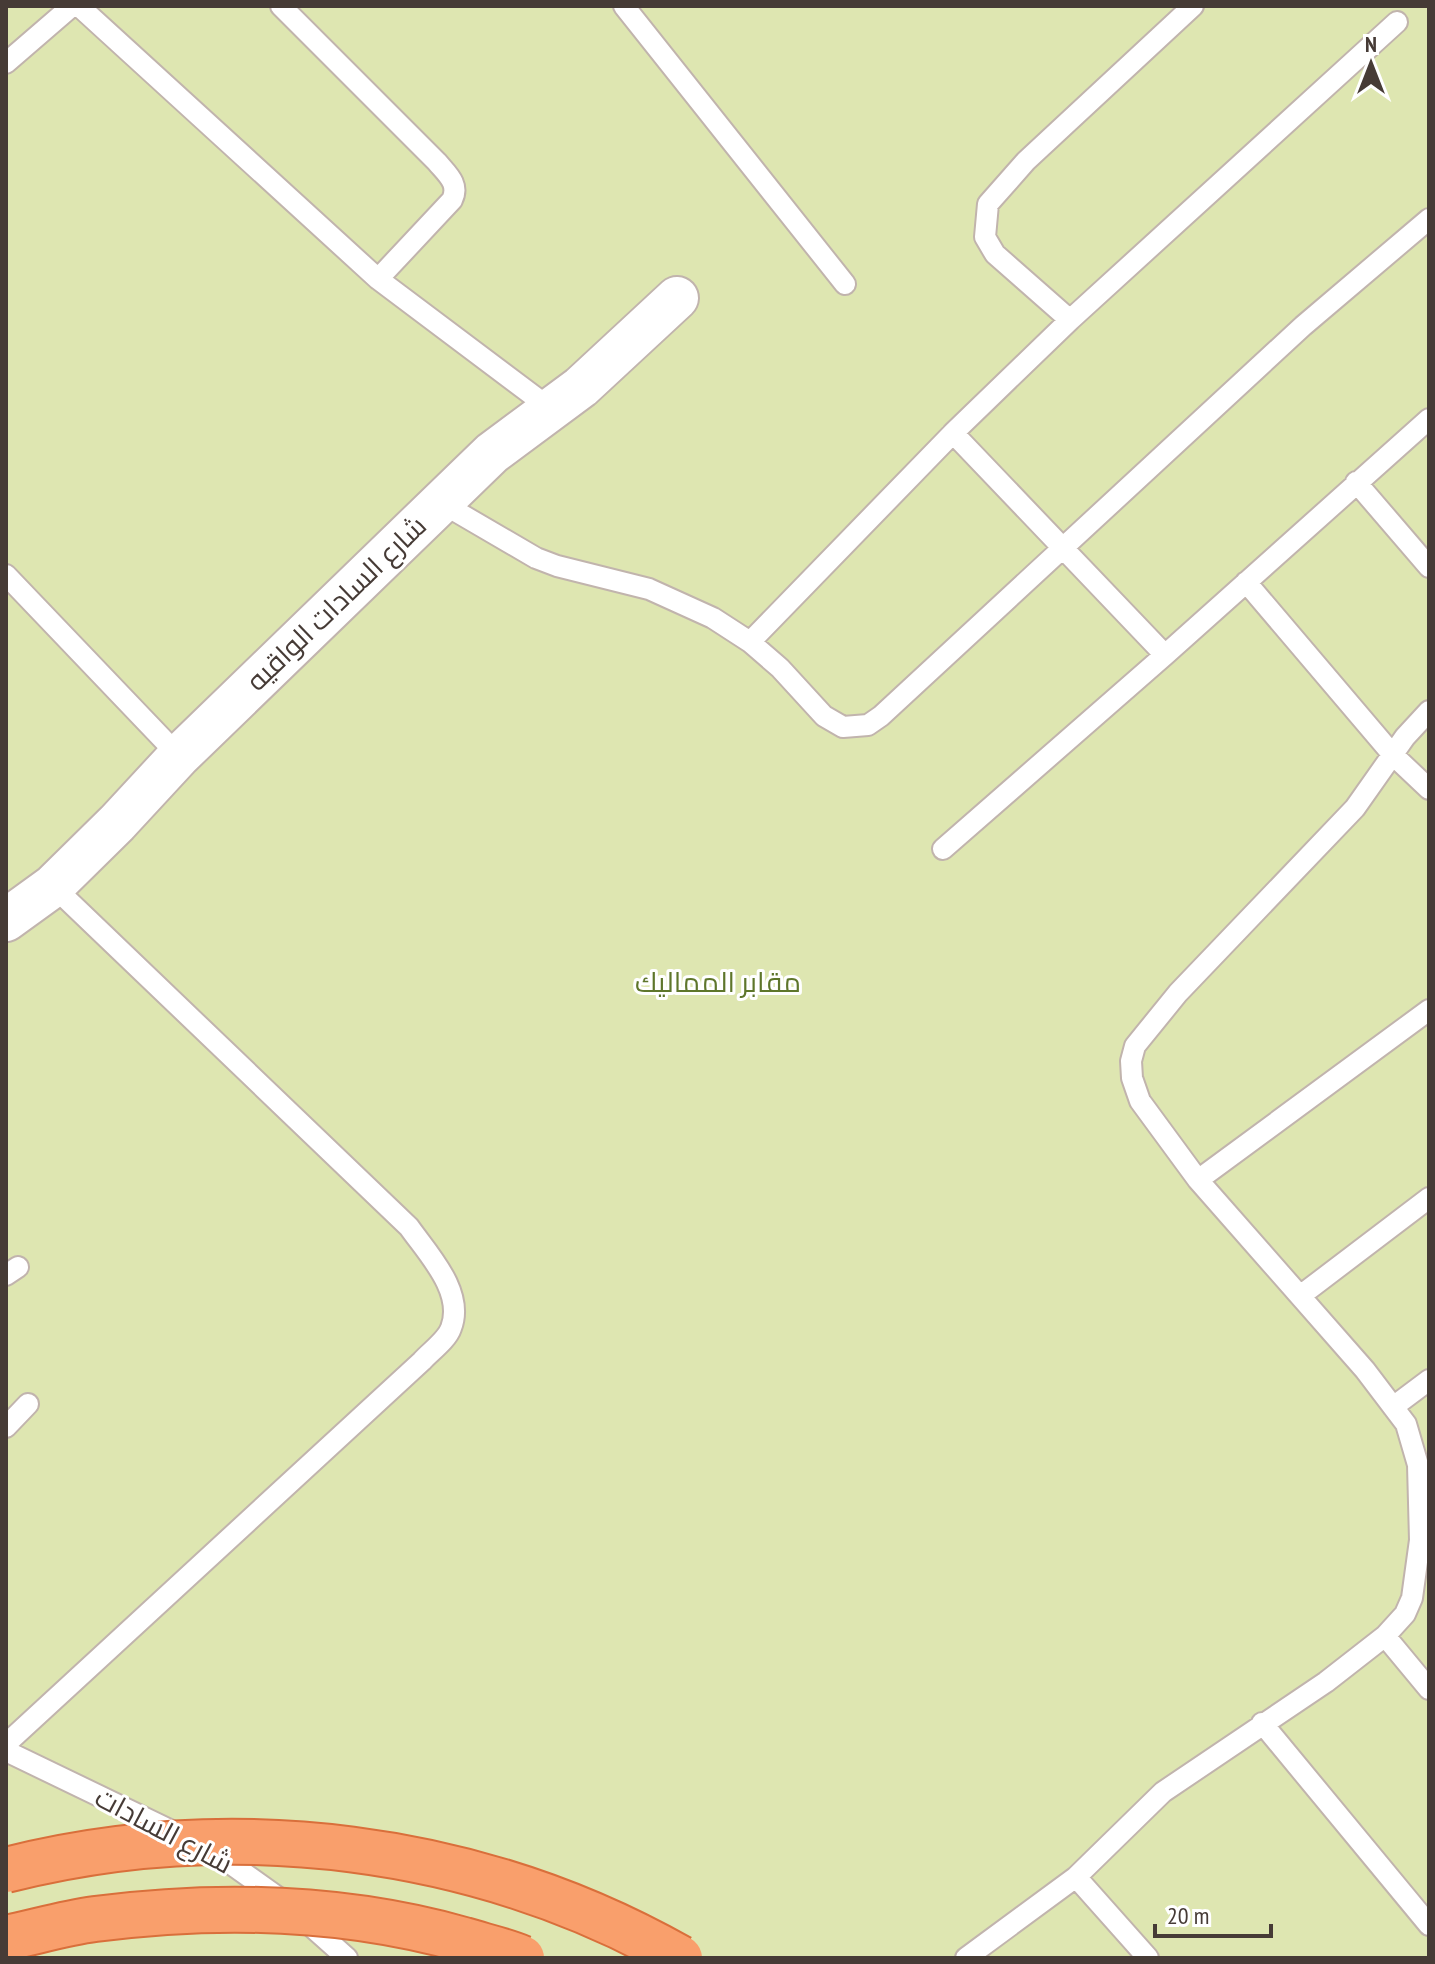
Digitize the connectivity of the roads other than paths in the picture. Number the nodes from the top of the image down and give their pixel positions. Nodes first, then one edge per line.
1 (72, 6) edge
2 (79, 6) edge
3 (281, 6) edge
4 (624, 6) edge
5 (1193, 6) edge
6 (1397, 22) dead end
7 (6, 63) edge
8 (1429, 219) edge
9 (378, 279) junction
10 (845, 284) dead end
11 (677, 298) dead end
12 (1070, 320) junction
13 (551, 409) junction
14 (1429, 419) edge
15 (953, 433) junction
16 (1356, 482) junction
17 (440, 502) junction
18 (1063, 549) junction
19 (1429, 567) edge
20 (6, 575) edge
21 (1246, 582) junction
22 (750, 642) junction
23 (1165, 655) junction
24 (1429, 711) edge
25 (1393, 755) junction
26 (179, 756) junction
27 (1429, 789) edge
28 (943, 849) dead end
29 (53, 886) junction
30 (6, 920) edge
31 (1429, 1010) edge
32 (1198, 1180) junction
33 (1429, 1198) edge
34 (1300, 1296) junction
35 (1429, 1380) edge
36 (28, 1404) dead end
37 (1393, 1407) junction
38 (6, 1427) edge
39 (1429, 1596) edge
40 (1405, 1614) junction
41 (1385, 1636) junction
42 (1429, 1689) edge
43 (1262, 1723) junction
44 (6, 1744) edge
45 (6, 1751) edge
46 (6, 1870) edge
47 (1076, 1877) junction
48 (1429, 1925) edge
49 (6, 1938) edge
50 (347, 1958) edge
51 (522, 1958) edge
52 (680, 1958) edge
53 (966, 1958) edge
54 (1148, 1958) edge

1 - 7 lane
2 - 9 lane
3 - 9 lane
4 - 10 lane
5 - 12 lane
6 - 12 lane
8 - 18 lane
9 - 13 lane
11 - 13 street, شارع السادات الواقيه
12 - 15 lane
13 - 17 street, شارع السادات الواقيه
14 - 16 lane
15 - 18 lane
15 - 22 lane
16 - 19 lane
16 - 21 lane
17 - 22 lane
17 - 26 street, شارع السادات الواقيه
18 - 22 lane
18 - 23 lane
20 - 26 lane
21 - 23 lane
21 - 25 lane
23 - 28 lane
24 - 25 lane
25 - 27 lane
25 - 32 lane
26 - 29 street, شارع السادات الواقيه
29 - 30 street, شارع السادات الواقيه
29 - 44 lane
31 - 32 lane
32 - 34 lane
33 - 34 lane
34 - 37 lane
35 - 37 lane
36 - 38 lane
37 - 40 lane
39 - 40 lane
40 - 41 lane
41 - 42 lane
41 - 43 lane
43 - 47 lane
43 - 48 lane
45 - 50 lane, شارع السادات
46 - 52 highway, bridge
47 - 53 lane
47 - 54 lane
49 - 51 highway, bridge

